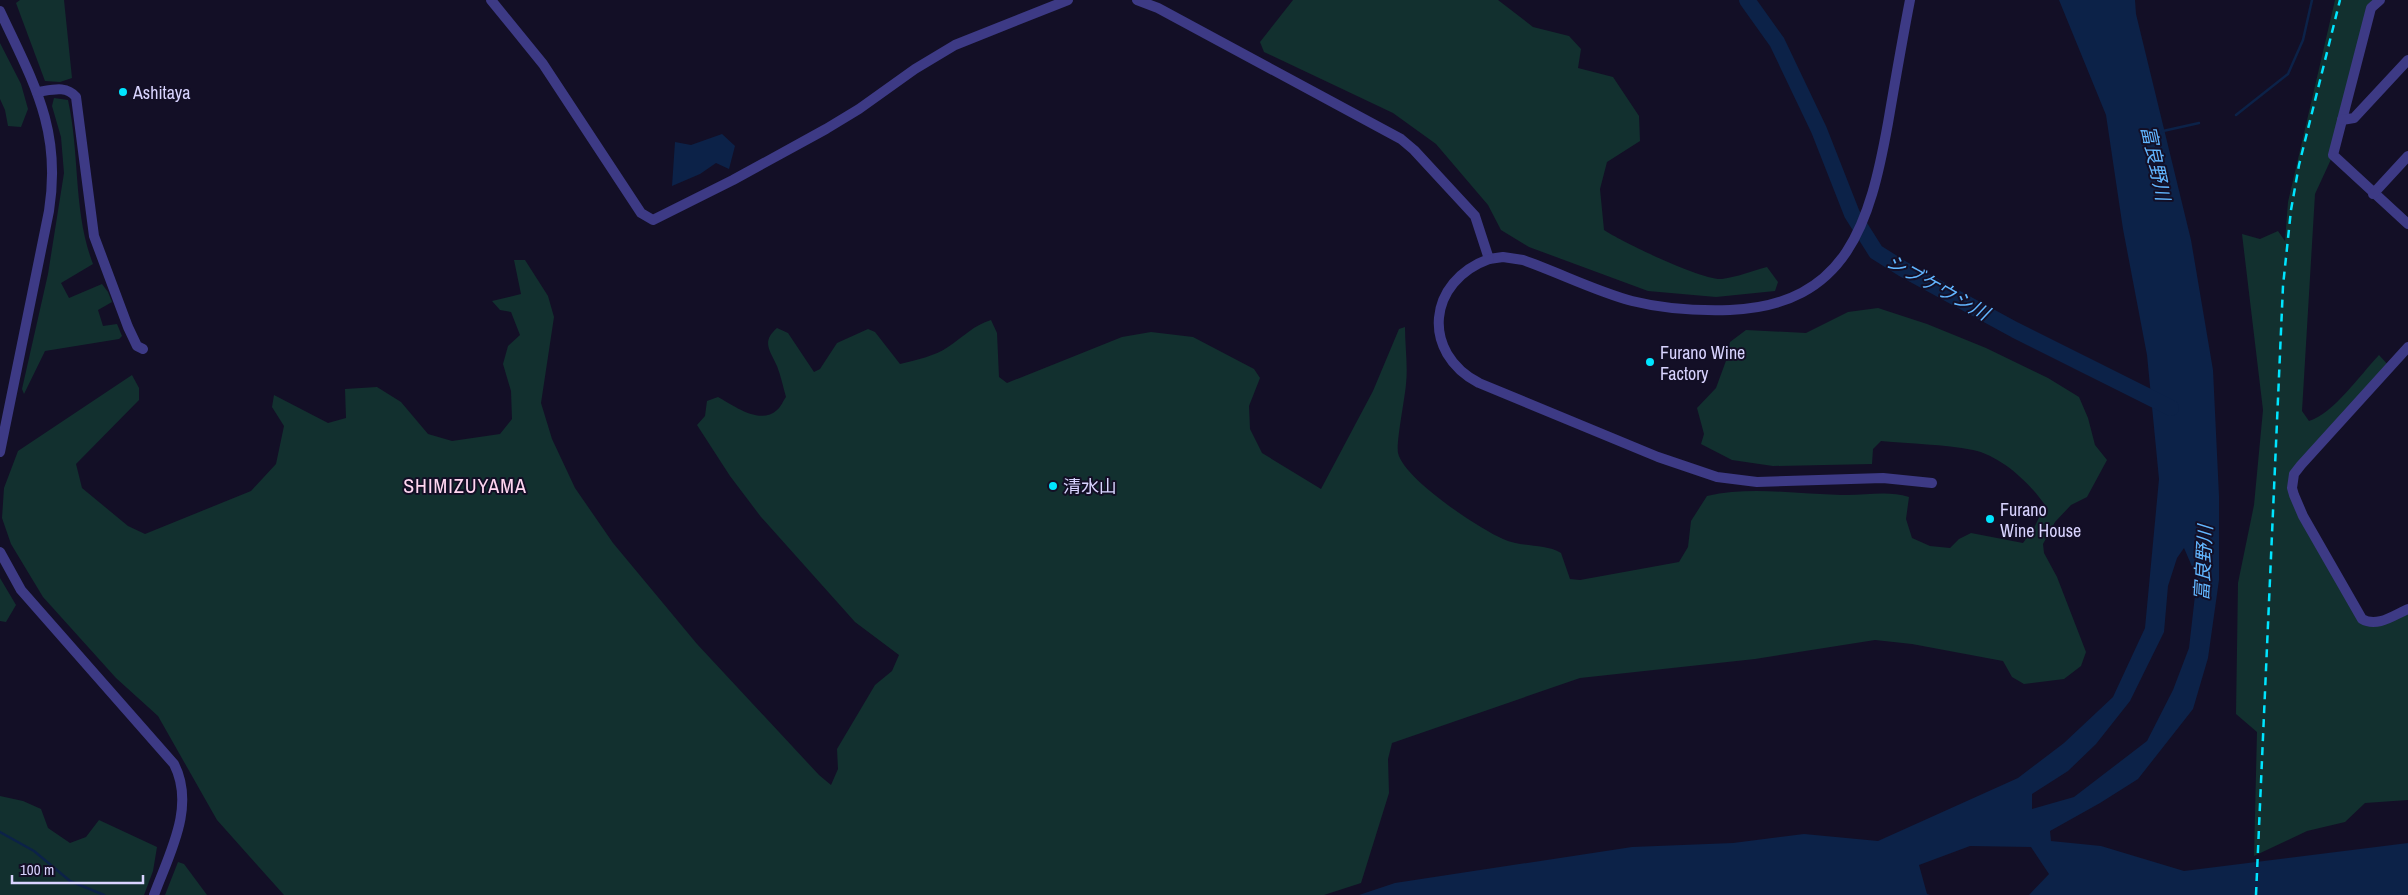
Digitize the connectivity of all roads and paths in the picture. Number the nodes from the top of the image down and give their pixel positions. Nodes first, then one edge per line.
1 (491, 0) edge
2 (1068, 0) edge
3 (1137, 0) edge
4 (1910, 0) edge
5 (2380, 0) edge
6 (0, 11) edge
7 (2408, 60) edge
8 (37, 92) junction
9 (2342, 120) junction
10 (2408, 156) edge
11 (2373, 194) junction
12 (2408, 224) edge
13 (1489, 259) junction
14 (2408, 347) edge
15 (142, 349) dead end
16 (0, 452) edge
17 (1932, 483) dead end
18 (0, 552) edge
19 (2408, 609) edge
20 (154, 895) edge

1 - 2 street
3 - 13 street
4 - 13 street
5 - 9 street
6 - 8 street
7 - 9 street
8 - 15 street
8 - 16 street
9 - 11 street
10 - 11 street
11 - 12 street
13 - 17 street
14 - 19 street
18 - 20 street

